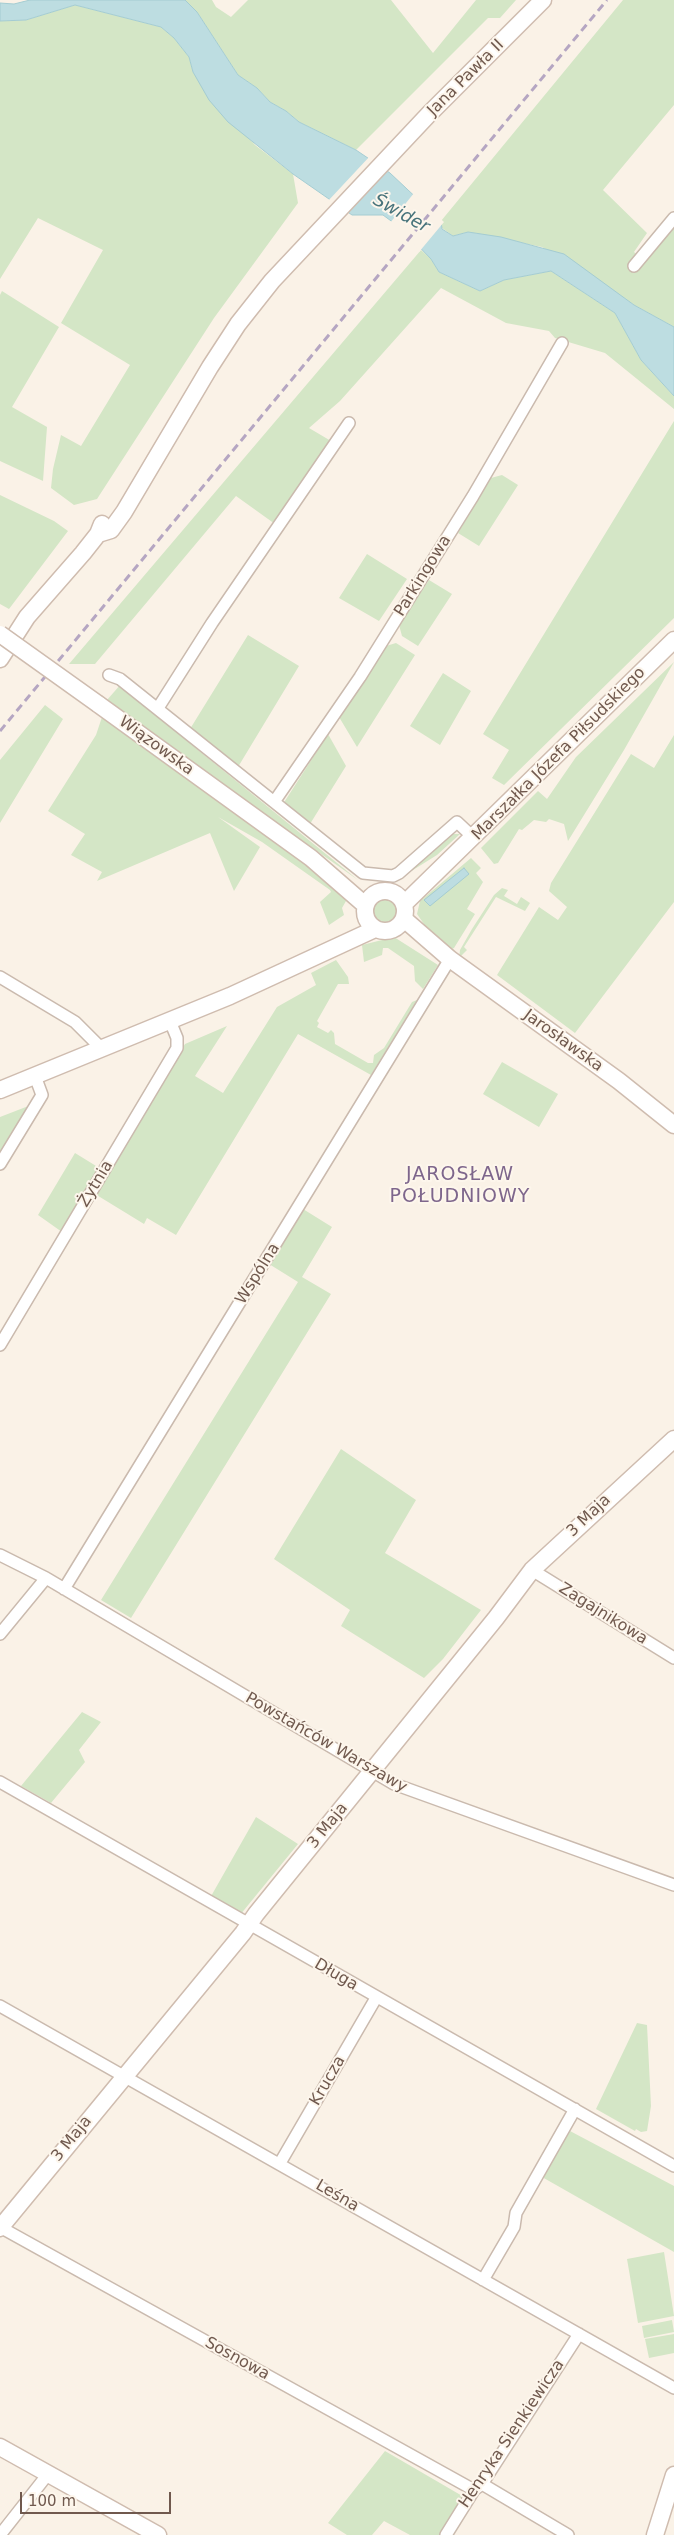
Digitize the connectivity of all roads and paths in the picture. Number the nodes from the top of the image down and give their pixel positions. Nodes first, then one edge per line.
1 (543, 0) edge
2 (674, 218) edge
3 (634, 266) dead end
4 (562, 343) dead end
5 (350, 423) dead end
6 (7, 638) edge
7 (674, 640) edge
8 (0, 659) edge
9 (109, 675) dead end
10 (158, 708) junction
11 (274, 802) junction
12 (474, 838) junction
13 (370, 911) junction
14 (400, 911) junction
15 (450, 959) junction
16 (0, 977) edge
17 (170, 1021) junction
18 (101, 1048) junction
19 (35, 1076) junction
20 (0, 1090) edge
21 (674, 1125) edge
22 (0, 1164) edge
23 (0, 1345) edge
24 (674, 1440) edge
25 (0, 1555) edge
26 (532, 1570) junction
27 (46, 1578) junction
28 (64, 1589) junction
29 (0, 1634) edge
30 (674, 1658) edge
31 (373, 1771) junction
32 (0, 1782) edge
33 (674, 1885) edge
34 (249, 1925) junction
35 (376, 1998) junction
36 (0, 2006) edge
37 (124, 2076) junction
38 (575, 2109) junction
39 (280, 2163) junction
40 (674, 2166) edge
41 (0, 2227) edge
42 (483, 2280) junction
43 (579, 2334) junction
44 (674, 2388) edge
45 (0, 2447) edge
46 (48, 2474) junction
47 (674, 2479) edge
48 (478, 2487) junction
49 (0, 2535) edge
50 (158, 2535) edge
51 (446, 2535) edge
52 (568, 2535) edge
53 (655, 2535) edge

1 - 6 main road, Jana Pawła II
2 - 3 street
4 - 11 street, Parkingowa
5 - 10 street
6 - 8 main road, Jana Pawła II
6 - 13 main road, Wiązowska, bridge
7 - 12 main road, Marszałka Józefa Piłsudskiego
9 - 10 street
10 - 11 street
11 - 12 street
12 - 14 main road, Marszałka Józefa Piłsudskiego
13 - 14 main road
13 - 14 main road
13 - 17 main road
14 - 15 main road, Jarosławska
15 - 21 main road, Jarosławska
15 - 28 street, Wspólna
16 - 18 street
17 - 18 main road
17 - 23 street, Żytnia
18 - 19 main road
19 - 20 main road
19 - 22 street
24 - 26 main road, 3 Maja
25 - 27 street, Powstańców Warszawy
26 - 30 street, Zagajnikowa
26 - 31 main road, 3 Maja
27 - 28 street, Powstańców Warszawy
27 - 29 street
28 - 31 street, Powstańców Warszawy
31 - 33 street, Powstańców Warszawy
31 - 34 main road, 3 Maja
32 - 34 street, Długa
34 - 35 street, Długa
34 - 37 main road, 3 Maja
35 - 38 street, Długa
35 - 39 street, Krucza
36 - 37 street, Leśna
37 - 39 street, Leśna
37 - 41 main road, 3 Maja
38 - 40 street, Długa
38 - 42 street
39 - 42 street, Leśna
41 - 48 street, Sosnowa
42 - 43 street, Leśna
43 - 44 street, Leśna
43 - 48 street, Henryka Sienkiewicza
45 - 46 main road
46 - 49 street
46 - 50 main road
47 - 53 main road
48 - 51 street, Henryka Sienkiewicza
48 - 52 street, Sosnowa

